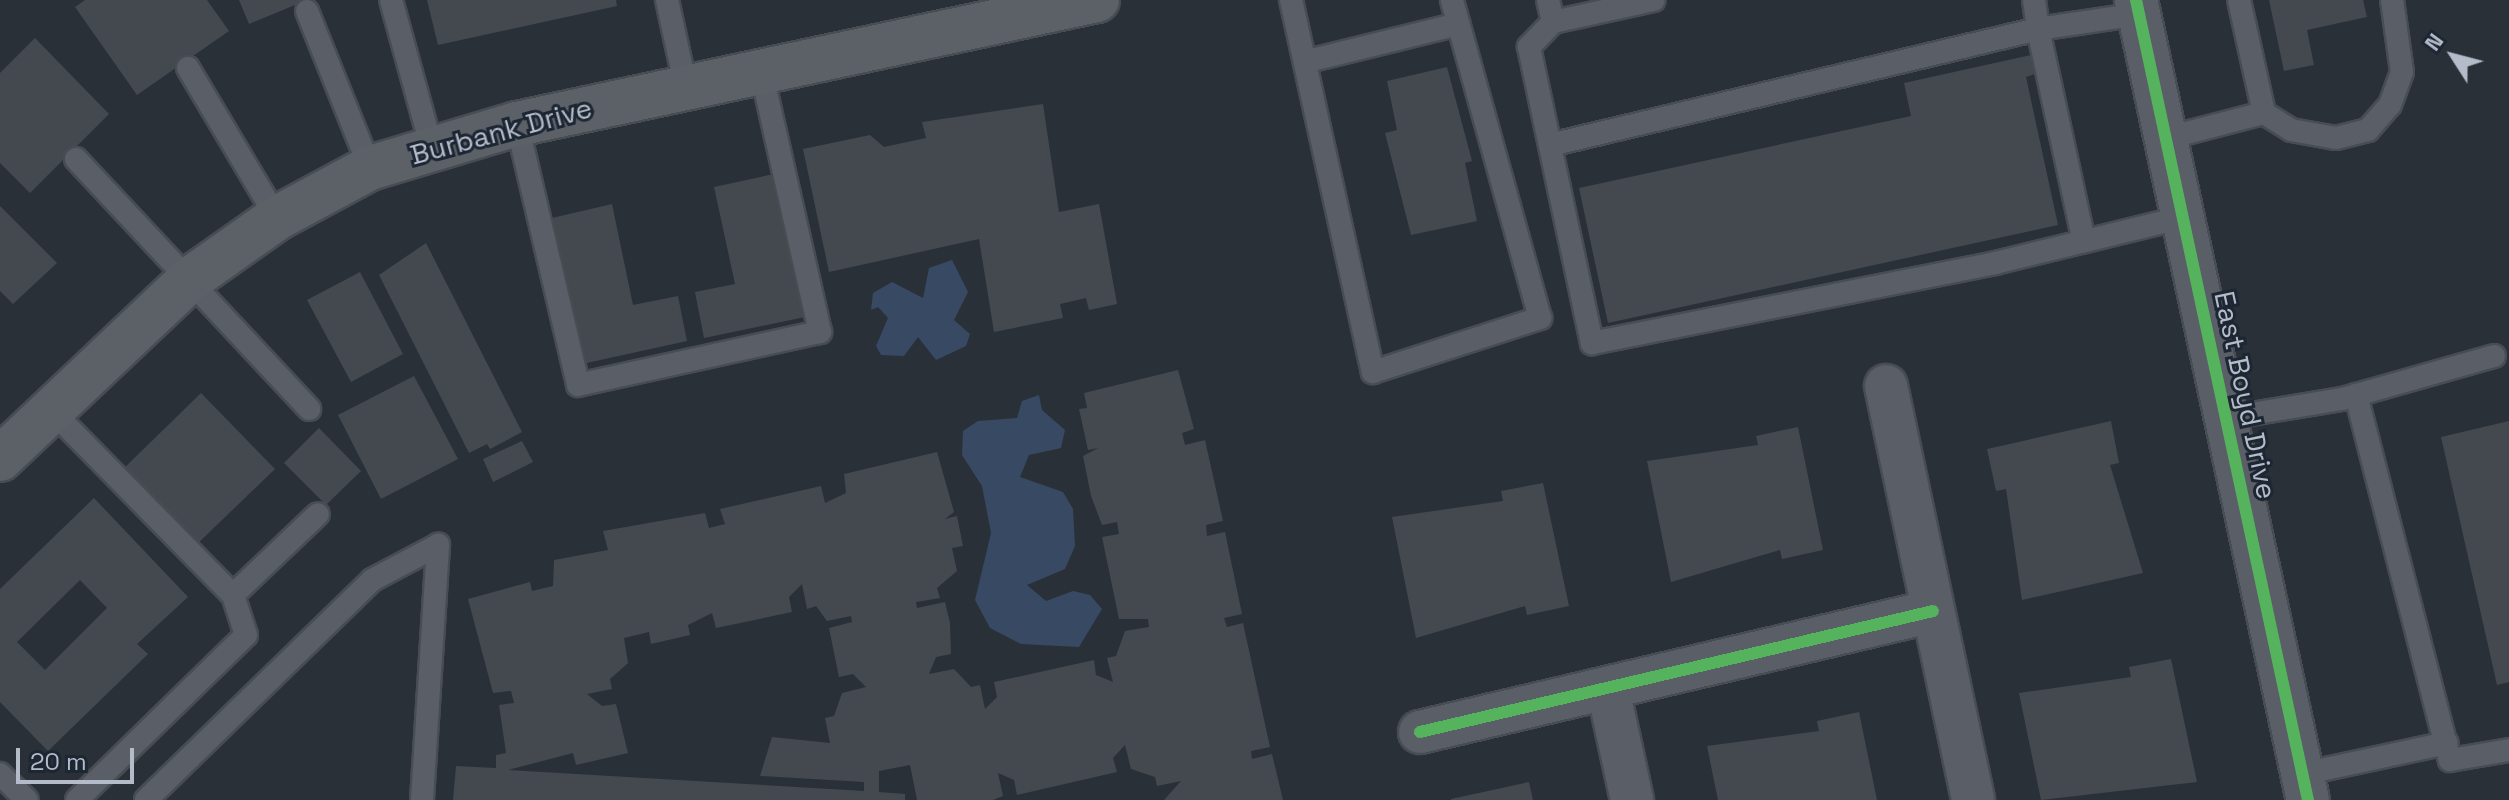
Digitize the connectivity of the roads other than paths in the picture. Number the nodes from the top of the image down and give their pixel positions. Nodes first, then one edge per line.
1 (391, 0) edge
2 (667, 0) edge
3 (1097, 0) edge
4 (1291, 0) edge
5 (1452, 0) edge
6 (1654, 0) edge
7 (2034, 0) edge
8 (2239, 0) edge
9 (2392, 0) edge
10 (2138, 7) edge
11 (307, 11) dead end
12 (1550, 11) edge
13 (1459, 24) junction
14 (2038, 29) junction
15 (1308, 61) junction
16 (188, 68) dead end
17 (761, 71) junction
18 (686, 88) junction
19 (2264, 113) junction
20 (517, 124) junction
21 (2167, 138) junction
22 (431, 145) junction
23 (1550, 145) junction
24 (76, 159) dead end
25 (370, 168) junction
26 (2184, 217) junction
27 (277, 218) junction
28 (2084, 241) junction
29 (189, 280) junction
30 (2494, 356) dead end
31 (1886, 386) dead end
32 (2356, 395) junction
33 (309, 409) dead end
34 (51, 410) junction
35 (2227, 418) junction
36 (0, 459) edge
37 (318, 514) dead end
38 (233, 595) junction
39 (1933, 611) junction
40 (1608, 689) junction
41 (1420, 732) dead end
42 (2447, 743) junction
43 (2509, 750) edge
44 (0, 774) edge
45 (2305, 787) edge
46 (27, 800) edge
47 (77, 800) edge
48 (146, 800) edge
49 (422, 800) edge
50 (1632, 800) edge
51 (1973, 800) edge

1 - 22 lane
2 - 18 lane
3 - 17 main road, Burbank Drive
4 - 15 lane
5 - 13 lane
6 - 12 lane
7 - 14 lane
8 - 19 lane
9 - 19 lane
10 - 14 lane
10 - 21 street, East Boyd Drive
11 - 25 lane
12 - 23 lane
13 - 15 lane
13 - 15 lane
14 - 23 lane
14 - 28 lane
16 - 27 lane
17 - 18 main road, Burbank Drive
17 - 20 lane
18 - 20 main road, Burbank Drive
19 - 21 lane
20 - 22 main road, Burbank Drive
21 - 26 street, East Boyd Drive
22 - 25 main road, Burbank Drive
23 - 28 lane
24 - 29 lane
25 - 27 main road, Burbank Drive
26 - 28 lane
26 - 35 street, East Boyd Drive
27 - 29 main road, Burbank Drive
29 - 33 lane
29 - 34 main road, Burbank Drive
30 - 32 lane
31 - 39 street
32 - 35 lane
32 - 42 lane
34 - 36 main road, Burbank Drive
34 - 38 lane
35 - 45 street, East Boyd Drive
37 - 38 lane
38 - 47 lane
39 - 40 street
39 - 51 street
40 - 41 street
40 - 50 street
42 - 43 lane
42 - 45 lane
44 - 46 lane
48 - 49 lane

